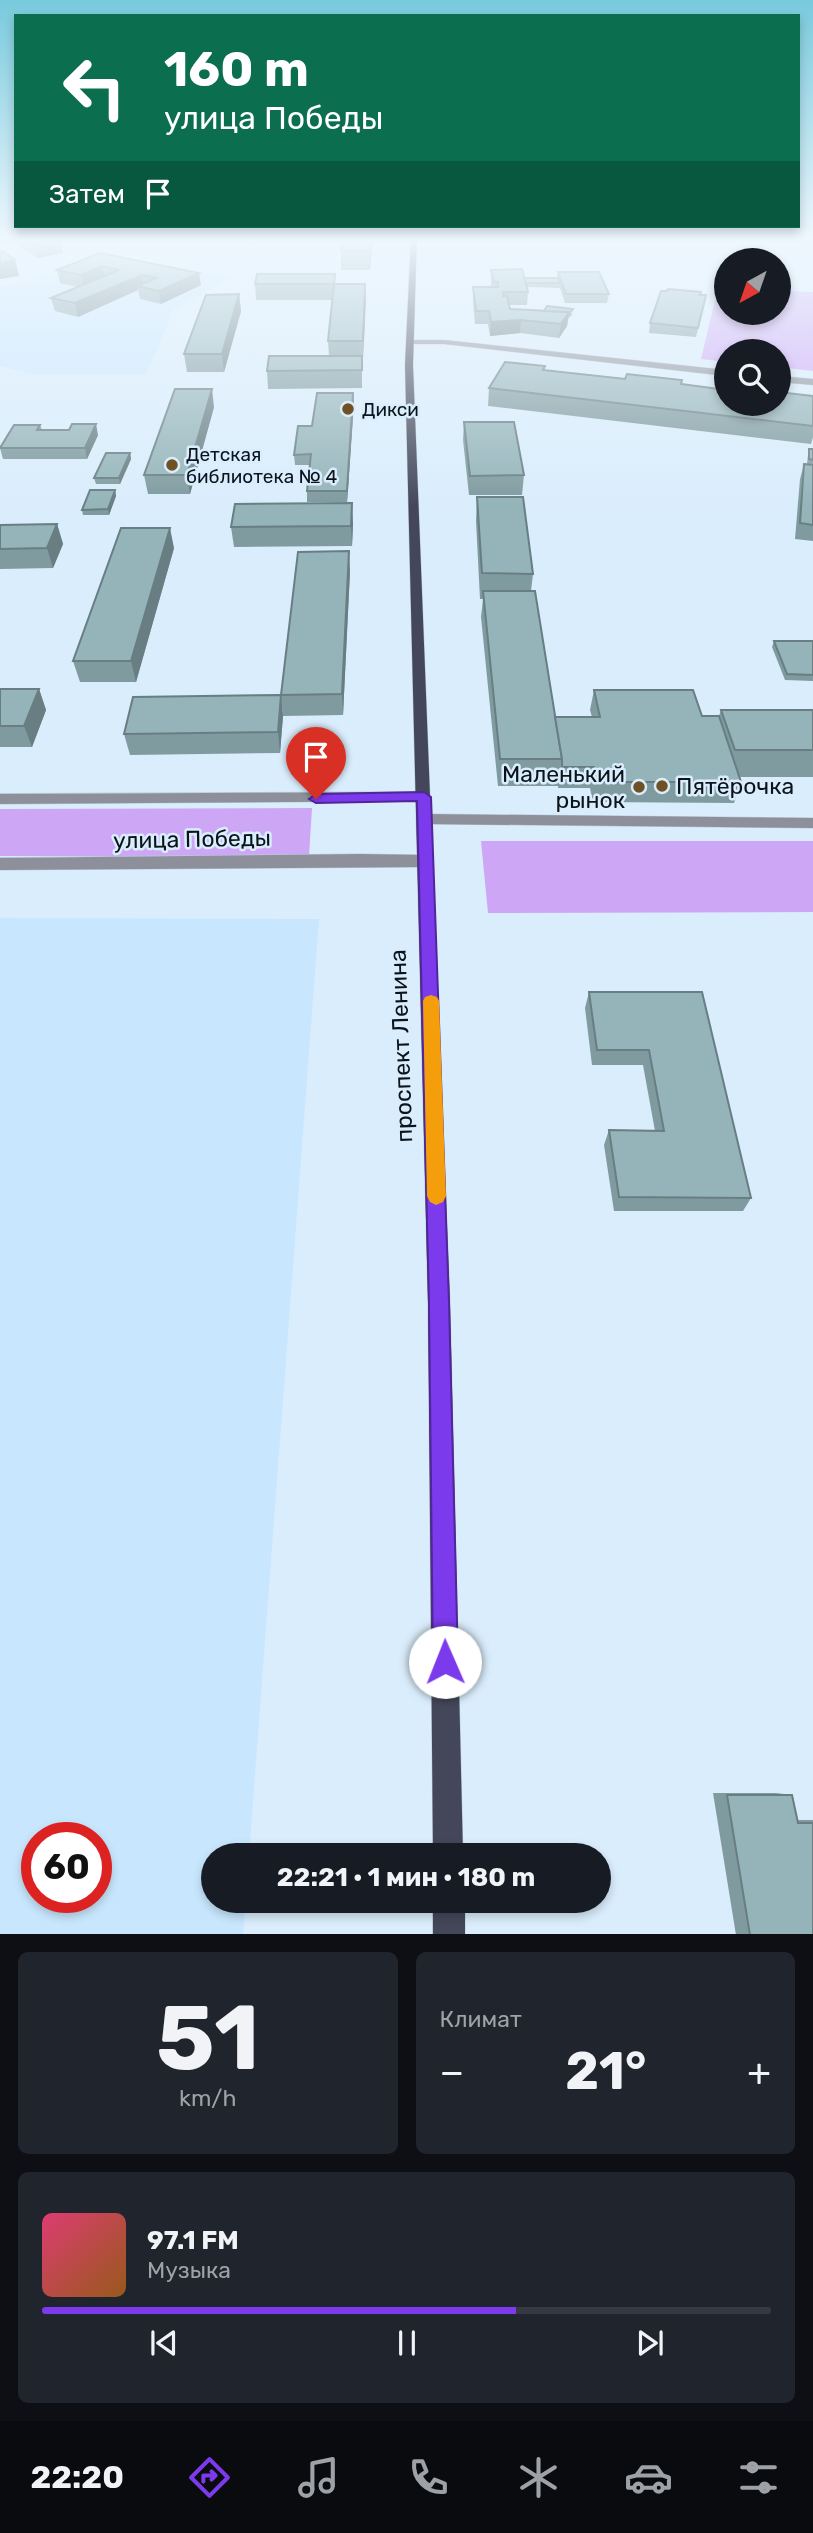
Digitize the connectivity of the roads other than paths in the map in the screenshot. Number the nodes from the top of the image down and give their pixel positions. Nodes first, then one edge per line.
1 (411, 326) edge
2 (410, 342) junction
3 (714, 372) edge
4 (791, 380) edge
5 (813, 382) edge
6 (424, 797) junction
7 (0, 799) edge
8 (425, 819) junction
9 (813, 823) edge
10 (426, 862) junction
11 (0, 864) edge
12 (448, 1843) edge
13 (449, 1913) edge
14 (449, 1934) edge

1 - 2 main road, проспект Ленина
2 - 3 street
2 - 6 main road, проспект Ленина
4 - 5 street
6 - 7 street, улица Победы
6 - 8 main road, проспект Ленина
8 - 9 street
8 - 10 main road, проспект Ленина
10 - 11 street, улица Победы
10 - 12 main road, проспект Ленина
13 - 14 main road

